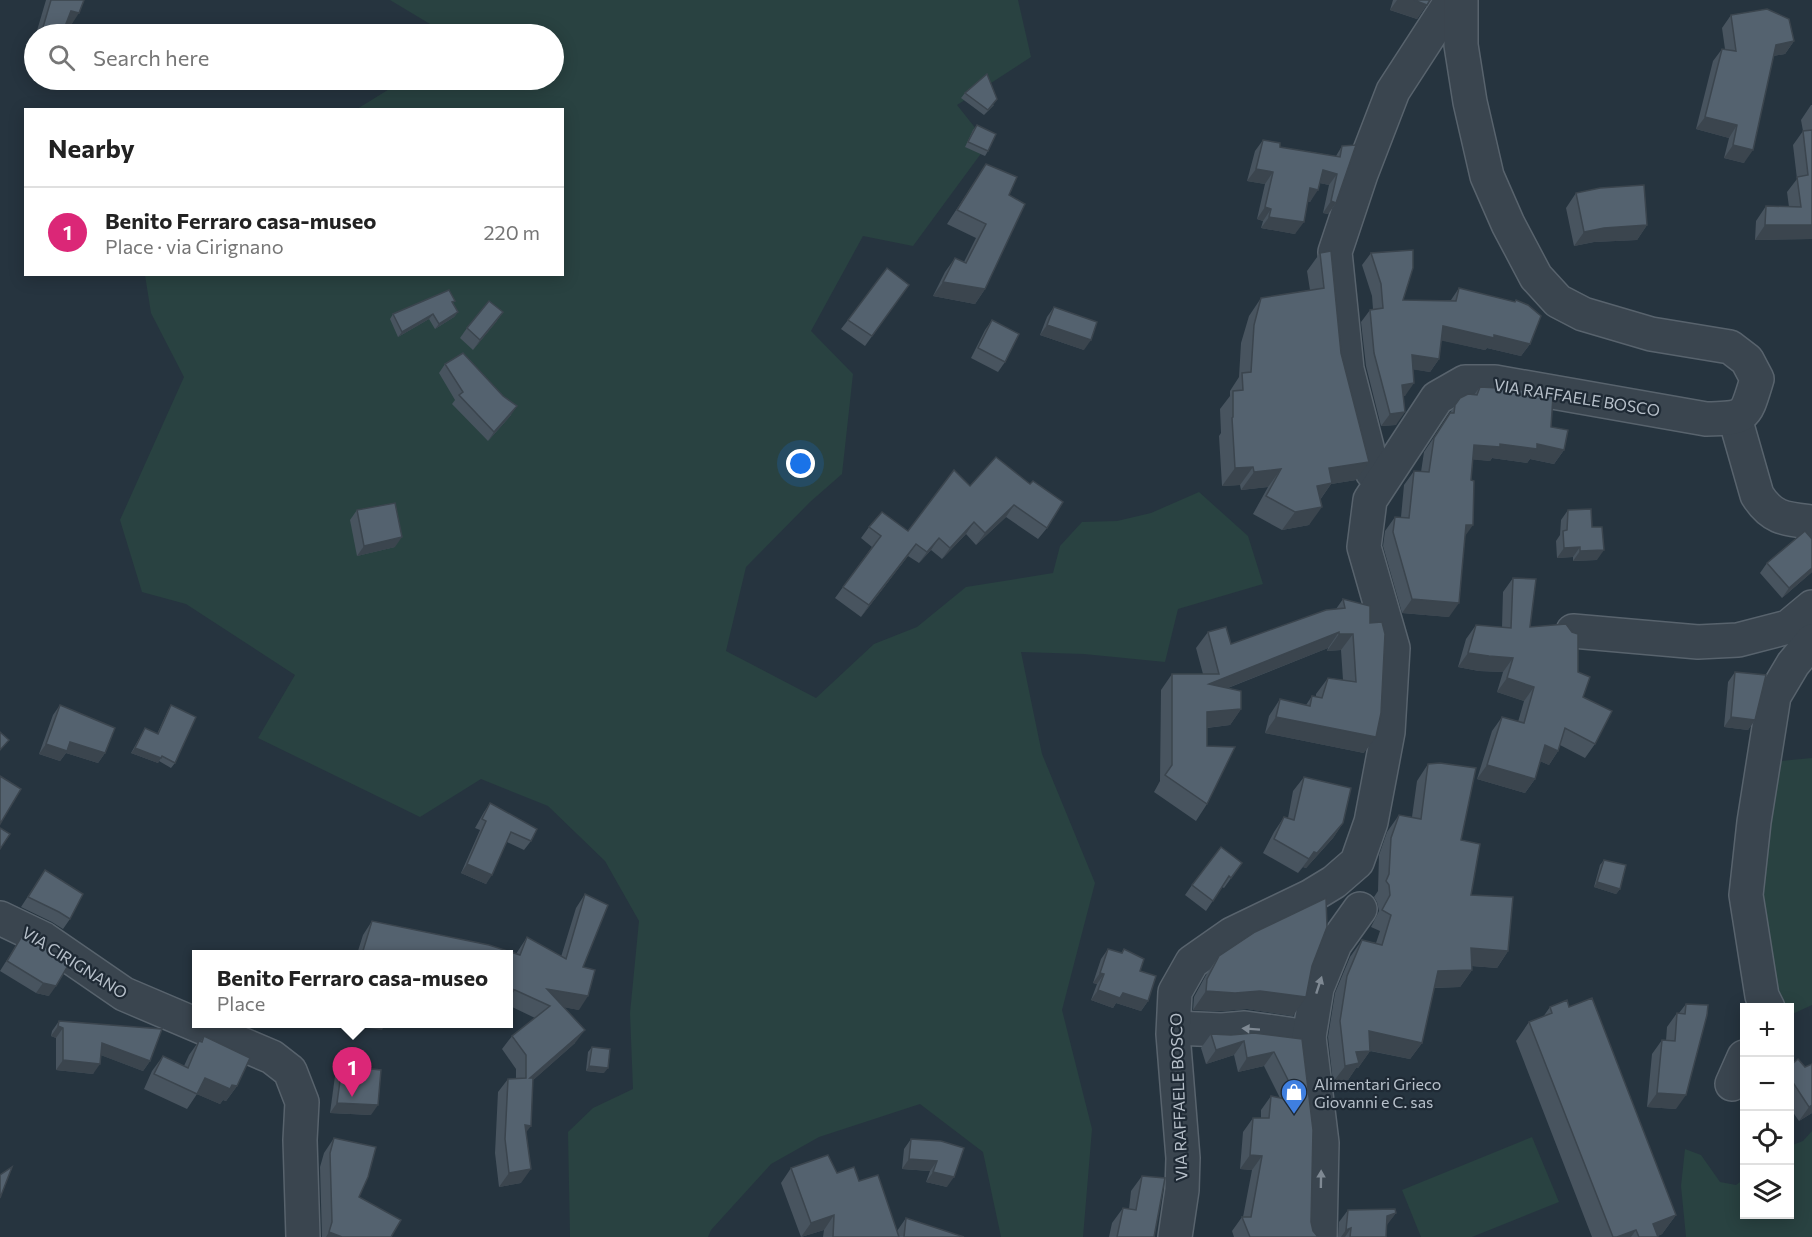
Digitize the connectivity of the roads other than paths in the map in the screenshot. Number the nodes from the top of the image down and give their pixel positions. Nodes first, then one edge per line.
1 (1452, 0) edge
2 (1461, 0) edge
3 (1735, 418) junction
4 (1372, 472) dead end
5 (1812, 522) edge
6 (1812, 607) edge
7 (1574, 631) edge
8 (1812, 641) edge
9 (1360, 909) dead end
10 (0, 918) edge
11 (1766, 1003) edge
12 (192, 1023) edge
13 (204, 1028) edge
14 (1174, 1028) junction
15 (1309, 1037) junction
16 (303, 1237) edge
17 (1175, 1237) edge
18 (1320, 1237) edge

1 - 4 street
2 - 3 street
3 - 5 street
3 - 14 street, VIA RAFFAELE BOSCO
6 - 7 street
8 - 11 street
15 -> 9 street
10 - 12 street, VIA CIRIGNANO
13 - 16 street, VIA CIRIGNANO
15 -> 14 street
14 - 17 street, VIA RAFFAELE BOSCO
18 -> 15 street

